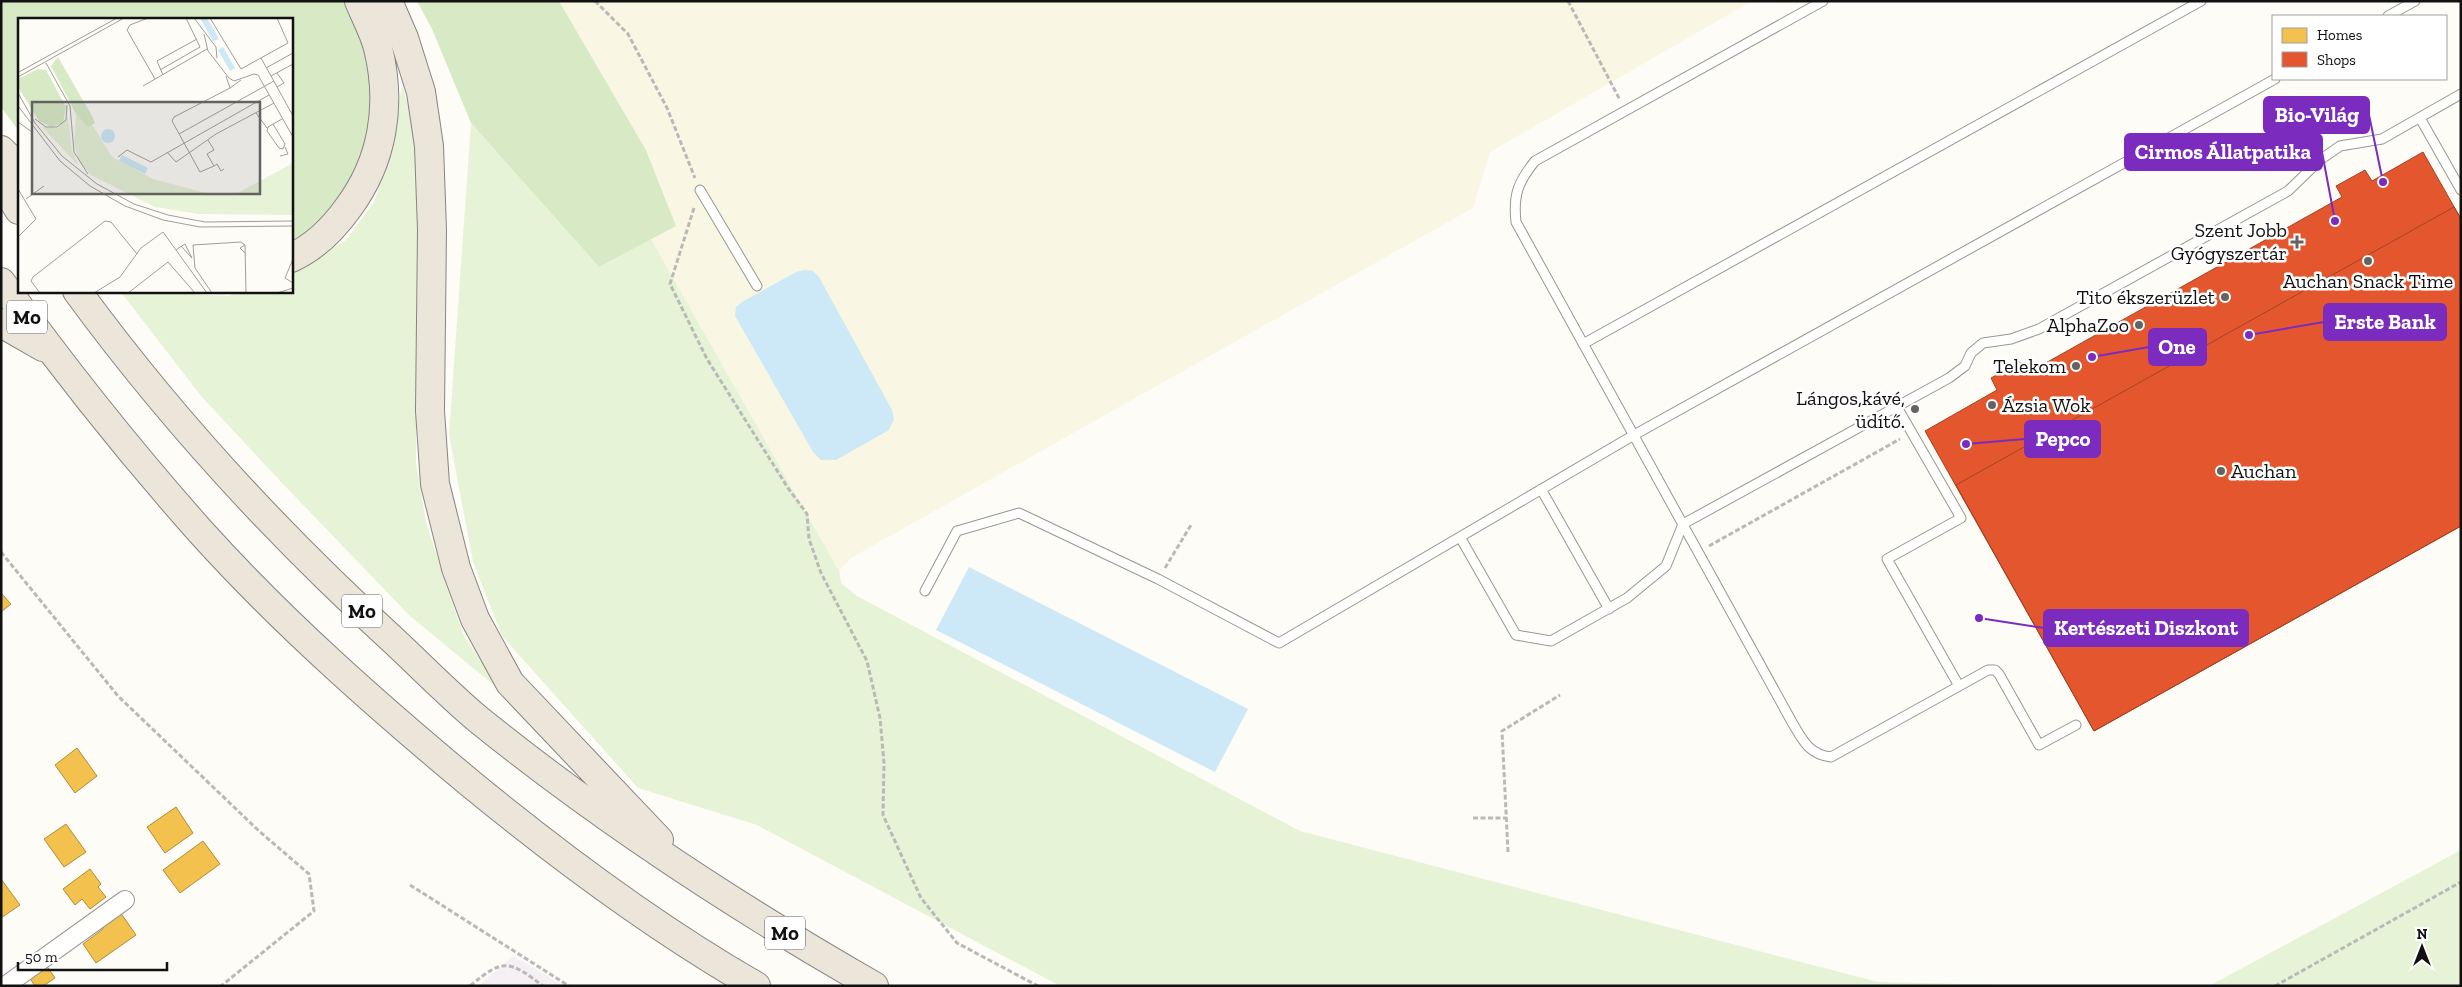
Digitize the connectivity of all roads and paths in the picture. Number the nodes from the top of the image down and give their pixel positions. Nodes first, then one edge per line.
1 (359, 1) edge
2 (388, 1) edge
3 (595, 1) edge
4 (1568, 1) edge
5 (1823, 1) edge
6 (2201, 1) edge
7 (2415, 1) edge
8 (2390, 15) edge
9 (2274, 80) edge
10 (2461, 94) edge
11 (1626, 110) junction
12 (2420, 118) junction
13 (1, 150) edge
14 (18, 167) edge
15 (1, 181) edge
16 (700, 190) junction
17 (2461, 190) edge
18 (18, 208) edge
19 (292, 257) edge
20 (1, 282) edge
21 (757, 286) dead end
22 (78, 292) edge
23 (1, 322) edge
24 (1583, 344) junction
25 (52, 353) junction
26 (1897, 407) junction
27 (1912, 433) junction
28 (1634, 435) junction
29 (1541, 489) junction
30 (1683, 524) junction
31 (1191, 525) dead end
32 (1460, 537) junction
33 (1, 552) edge
34 (1698, 552) junction
35 (1158, 579) junction
36 (925, 592) dead end
37 (1609, 609) junction
38 (1959, 686) junction
39 (1560, 695) dead end
40 (2076, 725) dead end
41 (1473, 818) dead end
42 (1507, 818) junction
43 (1508, 852) dead end
44 (696, 878) junction
45 (2461, 882) edge
46 (410, 885) dead end
47 (125, 900) dead end
48 (5, 986) edge
49 (221, 986) edge
50 (470, 986) edge
51 (543, 986) edge
52 (569, 986) edge
53 (756, 986) edge
54 (874, 986) edge
55 (1038, 986) edge
56 (2275, 986) edge

1 - 19 highway
2 - 44 highway
3 - 16 path
4 - 11 path
5 - 11 lane
6 - 24 lane
7 - 8 lane
9 - 28 lane
10 - 12 lane
11 - 24 lane
12 - 17 lane
12 - 26 lane
13 - 14 highway
15 - 18 highway
16 - 21 lane
16 - 55 path
20 - 25 highway, M0
22 - 44 highway, M0
23 - 25 highway
24 - 28 lane
25 - 53 highway, M0
26 - 27 lane
26 - 30 lane
27 - 34 path
27 - 38 lane
28 - 29 lane
28 - 30 lane
29 - 32 lane
29 - 37 lane
30 - 34 lane
30 - 37 lane
31 - 35 path
32 - 35 lane
32 - 37 lane
33 - 49 path
34 - 38 lane
35 - 36 lane
38 - 40 lane
39 - 42 path
41 - 42 path
42 - 43 path
44 - 54 highway, M0
45 - 56 path
46 - 52 path
47 - 48 street
50 - 51 path

